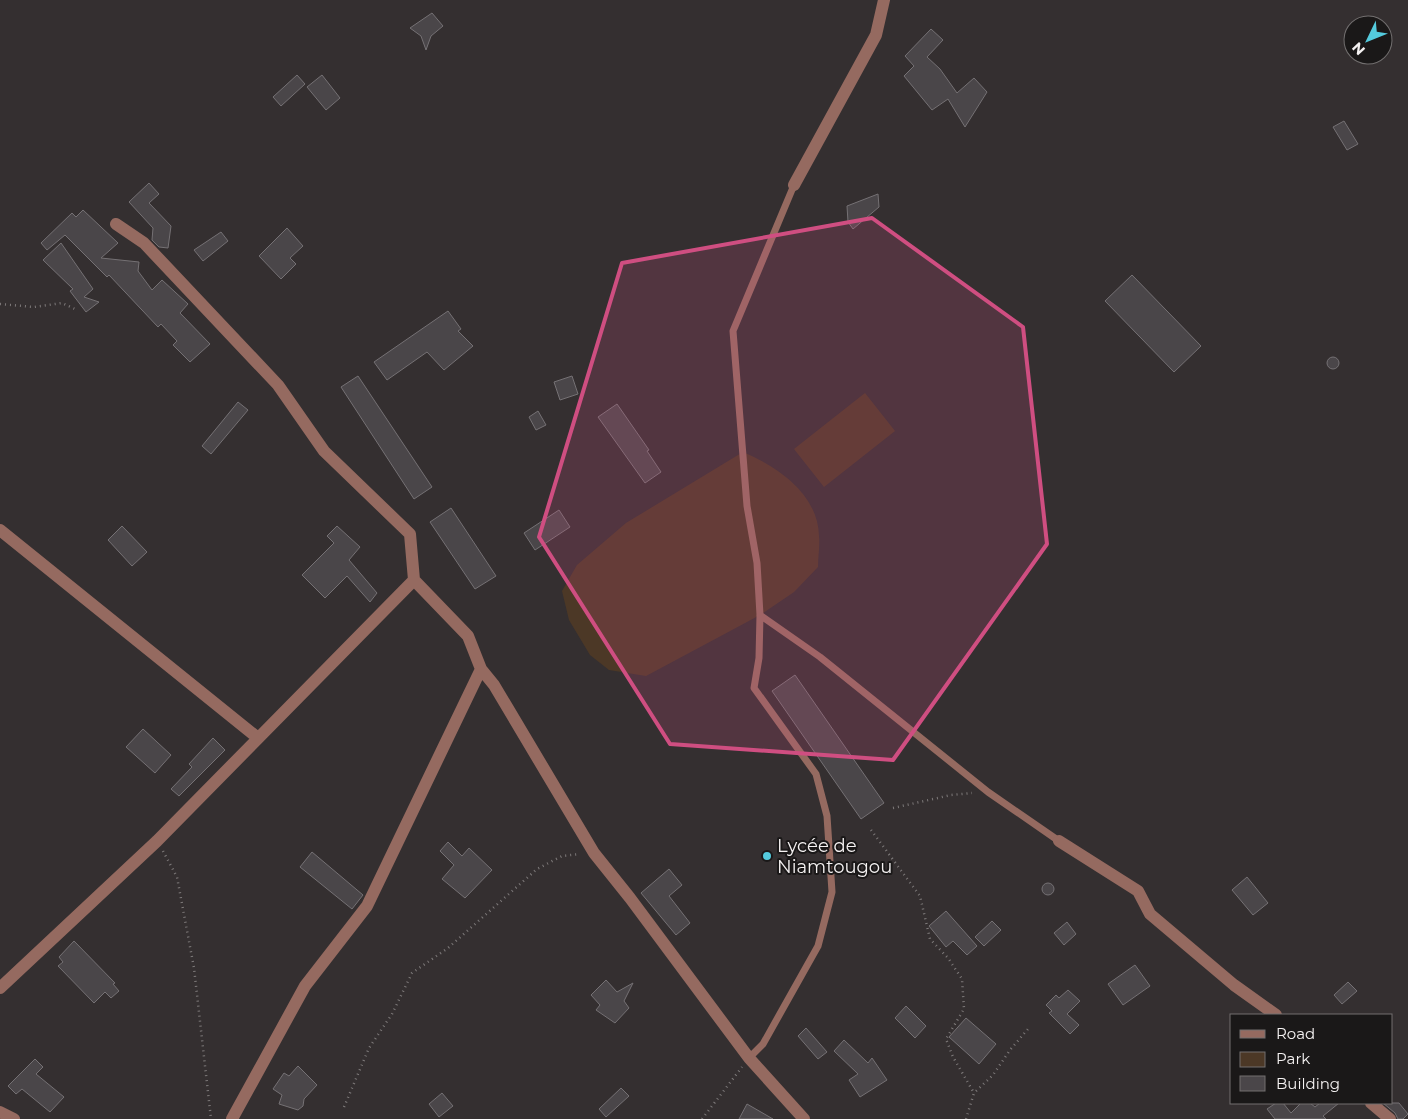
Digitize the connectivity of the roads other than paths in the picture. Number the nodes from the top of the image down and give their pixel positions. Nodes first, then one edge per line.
1 (884, 0) edge
2 (794, 185) joint
3 (116, 224) dead end
4 (0, 530) edge
5 (414, 580) junction
6 (760, 615) junction
7 (481, 670) junction
8 (258, 738) junction
9 (1059, 840) joint
10 (0, 988) edge
11 (1275, 1014) edge
12 (749, 1058) junction
13 (1372, 1104) edge
14 (0, 1112) edge
15 (14, 1119) edge
16 (232, 1119) edge
17 (804, 1119) edge
18 (1390, 1119) edge

1 - 2 street
2 - 6 lane
3 - 5 street
4 - 8 street
5 - 7 street
5 - 8 street
6 - 9 lane
6 - 12 lane
7 - 12 street
7 - 16 street
8 - 10 street
9 - 11 street
12 - 17 street
13 - 18 street
14 - 15 street

